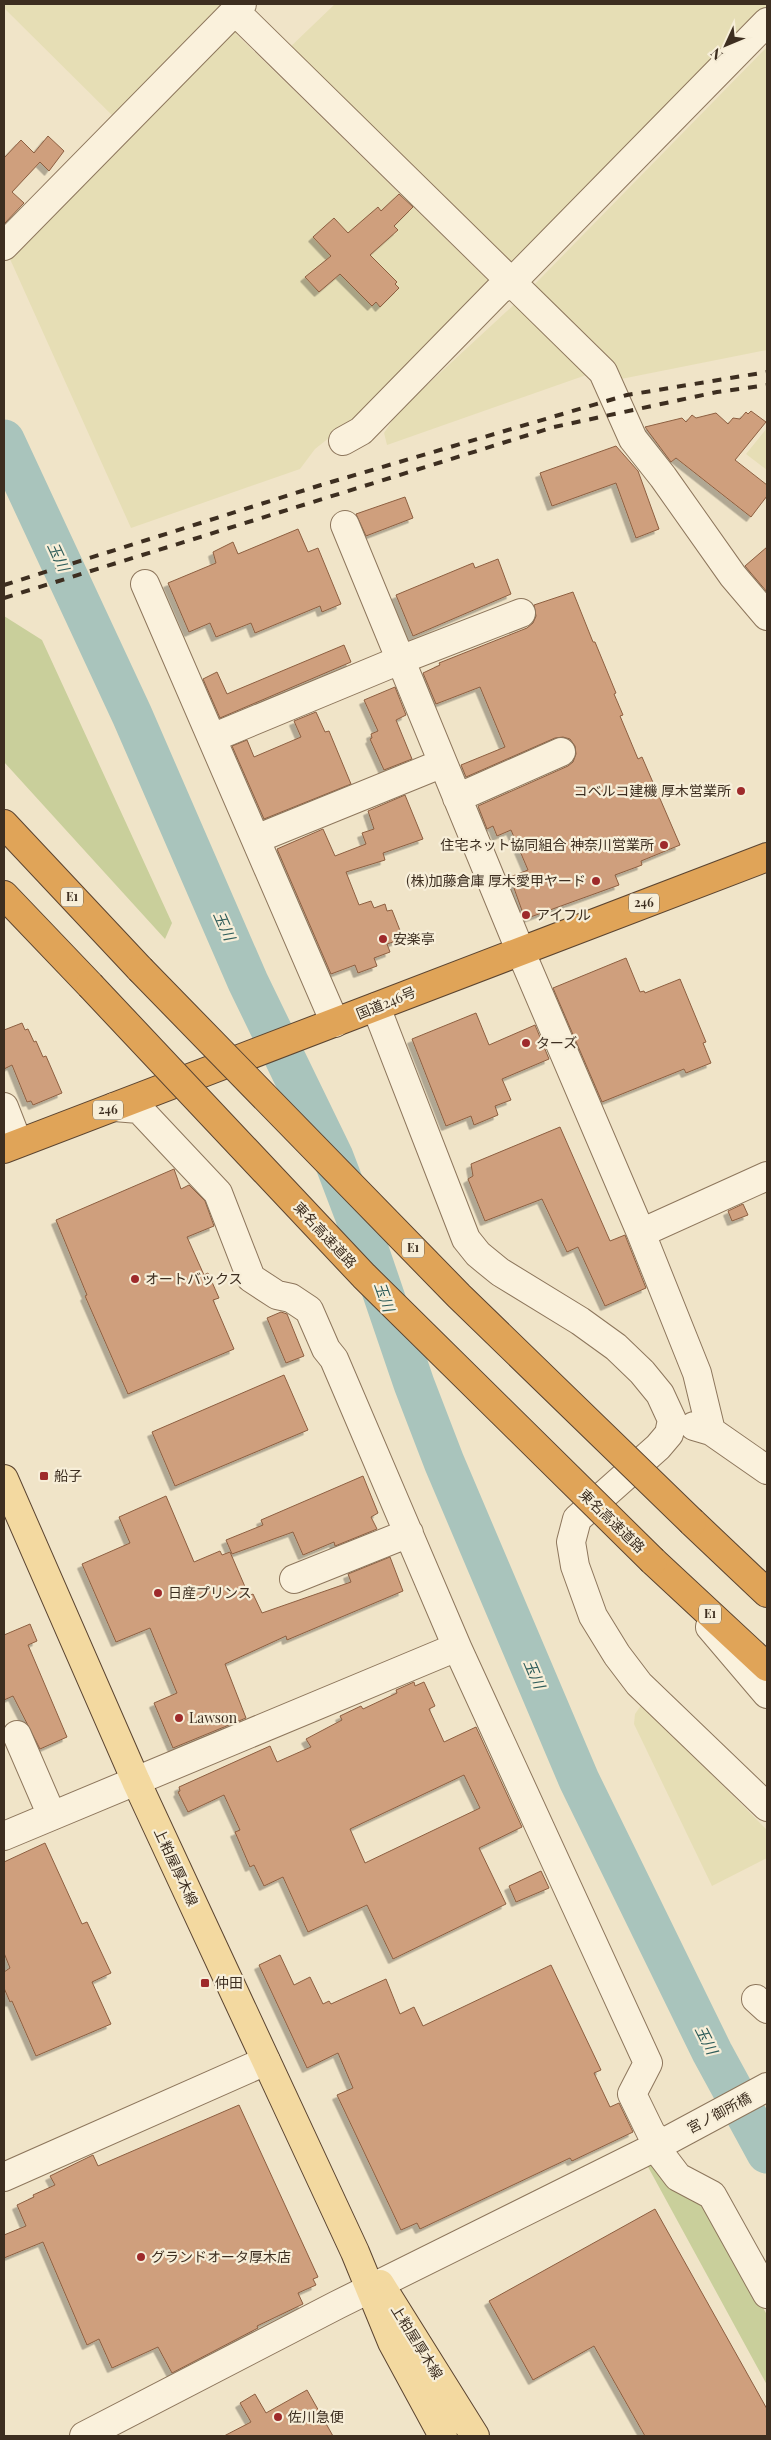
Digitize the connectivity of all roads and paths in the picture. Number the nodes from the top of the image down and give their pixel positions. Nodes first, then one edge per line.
1 (239, 7) edge
2 (767, 22) edge
3 (4, 246) edge
4 (511, 283) junction
5 (343, 441) dead end
6 (345, 525) dead end
7 (145, 584) dead end
8 (767, 616) edge
9 (511, 621) dead end
10 (400, 660) junction
11 (212, 738) junction
12 (561, 752) dead end
13 (443, 763) junction
14 (456, 798) junction
15 (4, 824) edge
16 (256, 839) junction
17 (767, 857) edge
18 (4, 895) edge
19 (520, 950) junction
20 (376, 1007) junction
21 (330, 1026) junction
22 (4, 1107) edge
23 (114, 1107) junction
24 (11, 1146) edge
25 (767, 1176) edge
26 (641, 1232) junction
27 (672, 1420) junction
28 (711, 1431) junction
29 (767, 1470) edge
30 (4, 1481) edge
31 (692, 1522) junction
32 (409, 1532) junction
33 (653, 1561) junction
34 (294, 1578) dead end
35 (767, 1580) edge
36 (767, 1593) edge
37 (457, 1647) junction
38 (767, 1667) edge
39 (767, 1694) edge
40 (17, 1734) dead end
41 (136, 1781) junction
42 (767, 1807) edge
43 (52, 1816) junction
44 (4, 1836) edge
45 (266, 2061) junction
46 (767, 2087) edge
47 (666, 2141) junction
48 (5, 2170) edge
49 (375, 2287) junction
50 (767, 2294) edge
51 (121, 2428) edge
52 (84, 2436) edge
53 (443, 2436) edge
54 (475, 2436) edge

1 - 3 street
1 - 4 street
2 - 4 street
4 - 5 street
4 - 8 street
6 - 10 street
7 - 11 street
9 - 10 street
10 - 11 street
10 - 13 street
11 - 16 street
12 - 14 street
13 - 14 street
13 - 16 street
14 - 19 street
15 - 31 highway, E1, bridge
16 - 21 street
17 - 19 highway, 国道246号 / 246
18 - 33 highway, 東名高速道路 / E1, bridge
19 - 20 highway, 国道246号 / 246
19 - 26 street
20 - 21 highway, 国道246号 / 246
20 - 27 street
21 - 23 highway, 国道246号 / 246
22 - 24 street
23 - 24 highway, 国道246号 / 246
23 - 32 street
25 - 26 street
26 - 28 street
27 - 28 street
27 - 42 street
28 - 29 street
30 - 41 main road, 上粕屋厚木線
31 - 35 street
31 - 36 highway, E1
32 - 34 street
32 - 37 street
33 - 38 highway, 東名高速道路 / E1
33 - 39 street
37 - 41 street
37 - 47 street
40 - 43 street
41 - 43 street
41 - 45 main road, 上粕屋厚木線
43 - 44 street
45 - 48 street
45 - 49 main road, 上粕屋厚木線
46 - 47 street, 宮ノ御所橋
47 - 49 street, 宮ノ御所橋
47 - 50 street
49 - 51 street, 宮ノ御所橋
49 - 53 main road, 上粕屋厚木線
49 - 54 main road, 上粕屋厚木線
51 - 52 street, 宮ノ御所橋

